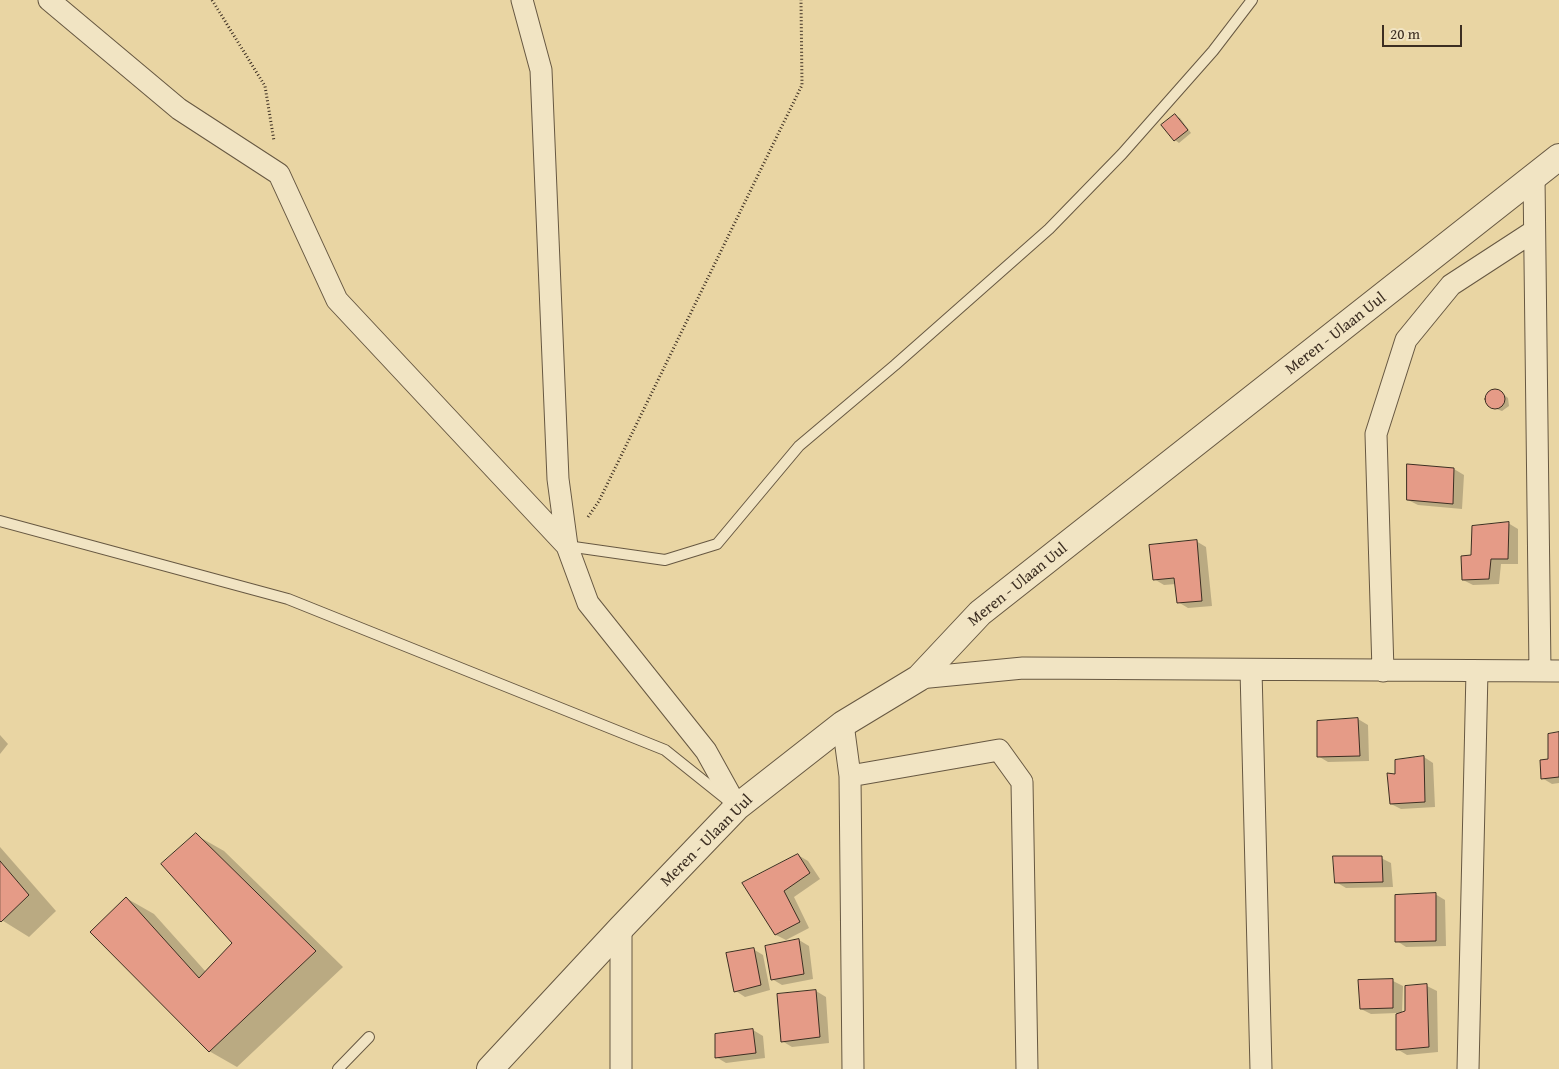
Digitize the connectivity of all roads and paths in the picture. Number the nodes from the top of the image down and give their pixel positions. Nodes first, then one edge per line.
1 (49, 0) edge
2 (212, 0) edge
3 (522, 0) edge
4 (801, 0) edge
5 (1252, 0) edge
6 (1559, 157) edge
7 (279, 174) junction
8 (1534, 178) junction
9 (1534, 231) junction
10 (0, 521) edge
11 (567, 546) junction
12 (1251, 670) junction
13 (1383, 671) junction
14 (1477, 671) junction
15 (1550, 671) edge
16 (919, 678) junction
17 (843, 724) junction
18 (850, 776) junction
19 (737, 807) junction
20 (620, 928) junction
21 (369, 1037) dead end
22 (338, 1069) edge
23 (490, 1069) edge
24 (620, 1069) edge
25 (852, 1069) edge
26 (1027, 1069) edge
27 (1262, 1069) edge
28 (1468, 1069) edge

1 - 7 street
2 - 7 path
3 - 11 street
4 - 11 path
5 - 11 lane
6 - 8 street, Meren - Ulaan Uul
7 - 11 street
8 - 9 street
8 - 16 street, Meren - Ulaan Uul
9 - 13 street
9 - 15 street
10 - 19 lane
11 - 19 street
12 - 13 street
12 - 16 street
12 - 27 street
13 - 14 street
14 - 15 street
14 - 28 street
16 - 17 street, Meren - Ulaan Uul
17 - 18 street
17 - 19 street, Meren - Ulaan Uul
18 - 25 street
18 - 26 street
19 - 20 street, Meren - Ulaan Uul
20 - 23 street, Meren - Ulaan Uul
20 - 24 street
21 - 22 lane

